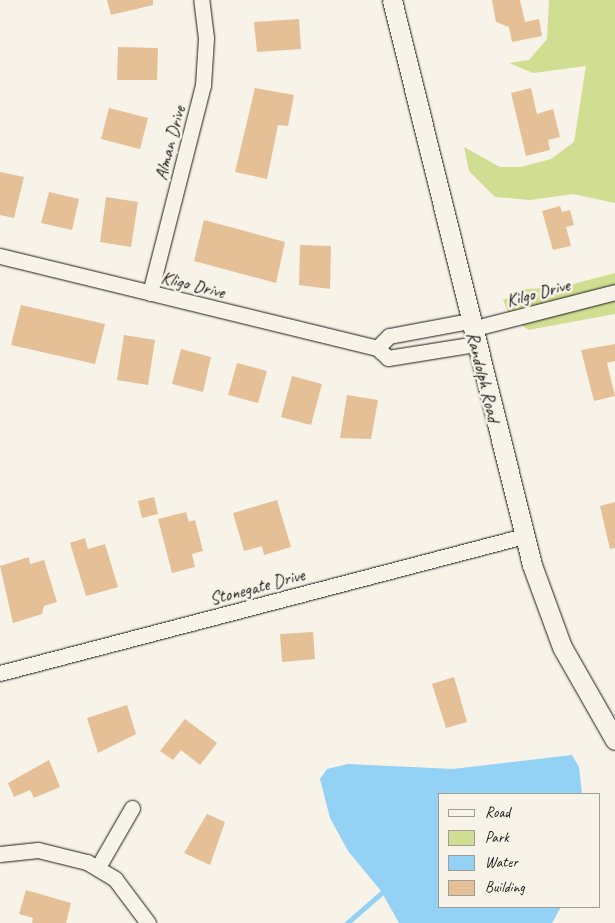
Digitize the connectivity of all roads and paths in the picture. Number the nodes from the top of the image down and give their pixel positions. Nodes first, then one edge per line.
1 (201, 0) edge
2 (392, 0) edge
3 (0, 256) edge
4 (615, 292) edge
5 (150, 293) junction
6 (472, 331) junction
7 (377, 348) junction
8 (524, 536) junction
9 (0, 673) edge
10 (615, 740) edge
11 (132, 808) dead end
12 (0, 854) edge
13 (98, 867) junction
14 (148, 923) edge

1 - 5 street, Alman Drive
2 - 6 street, Randolph Road
3 - 5 street, Kligo Drive
4 - 6 street, Kilgo Drive
5 - 7 street, Kligo Drive
6 - 7 street
6 - 7 street, Kligo Drive
6 - 8 street, Randolph Road
8 - 9 street, Stonegate Drive
8 - 10 street, Randolph Road
11 - 13 street
12 - 13 street
13 - 14 street

